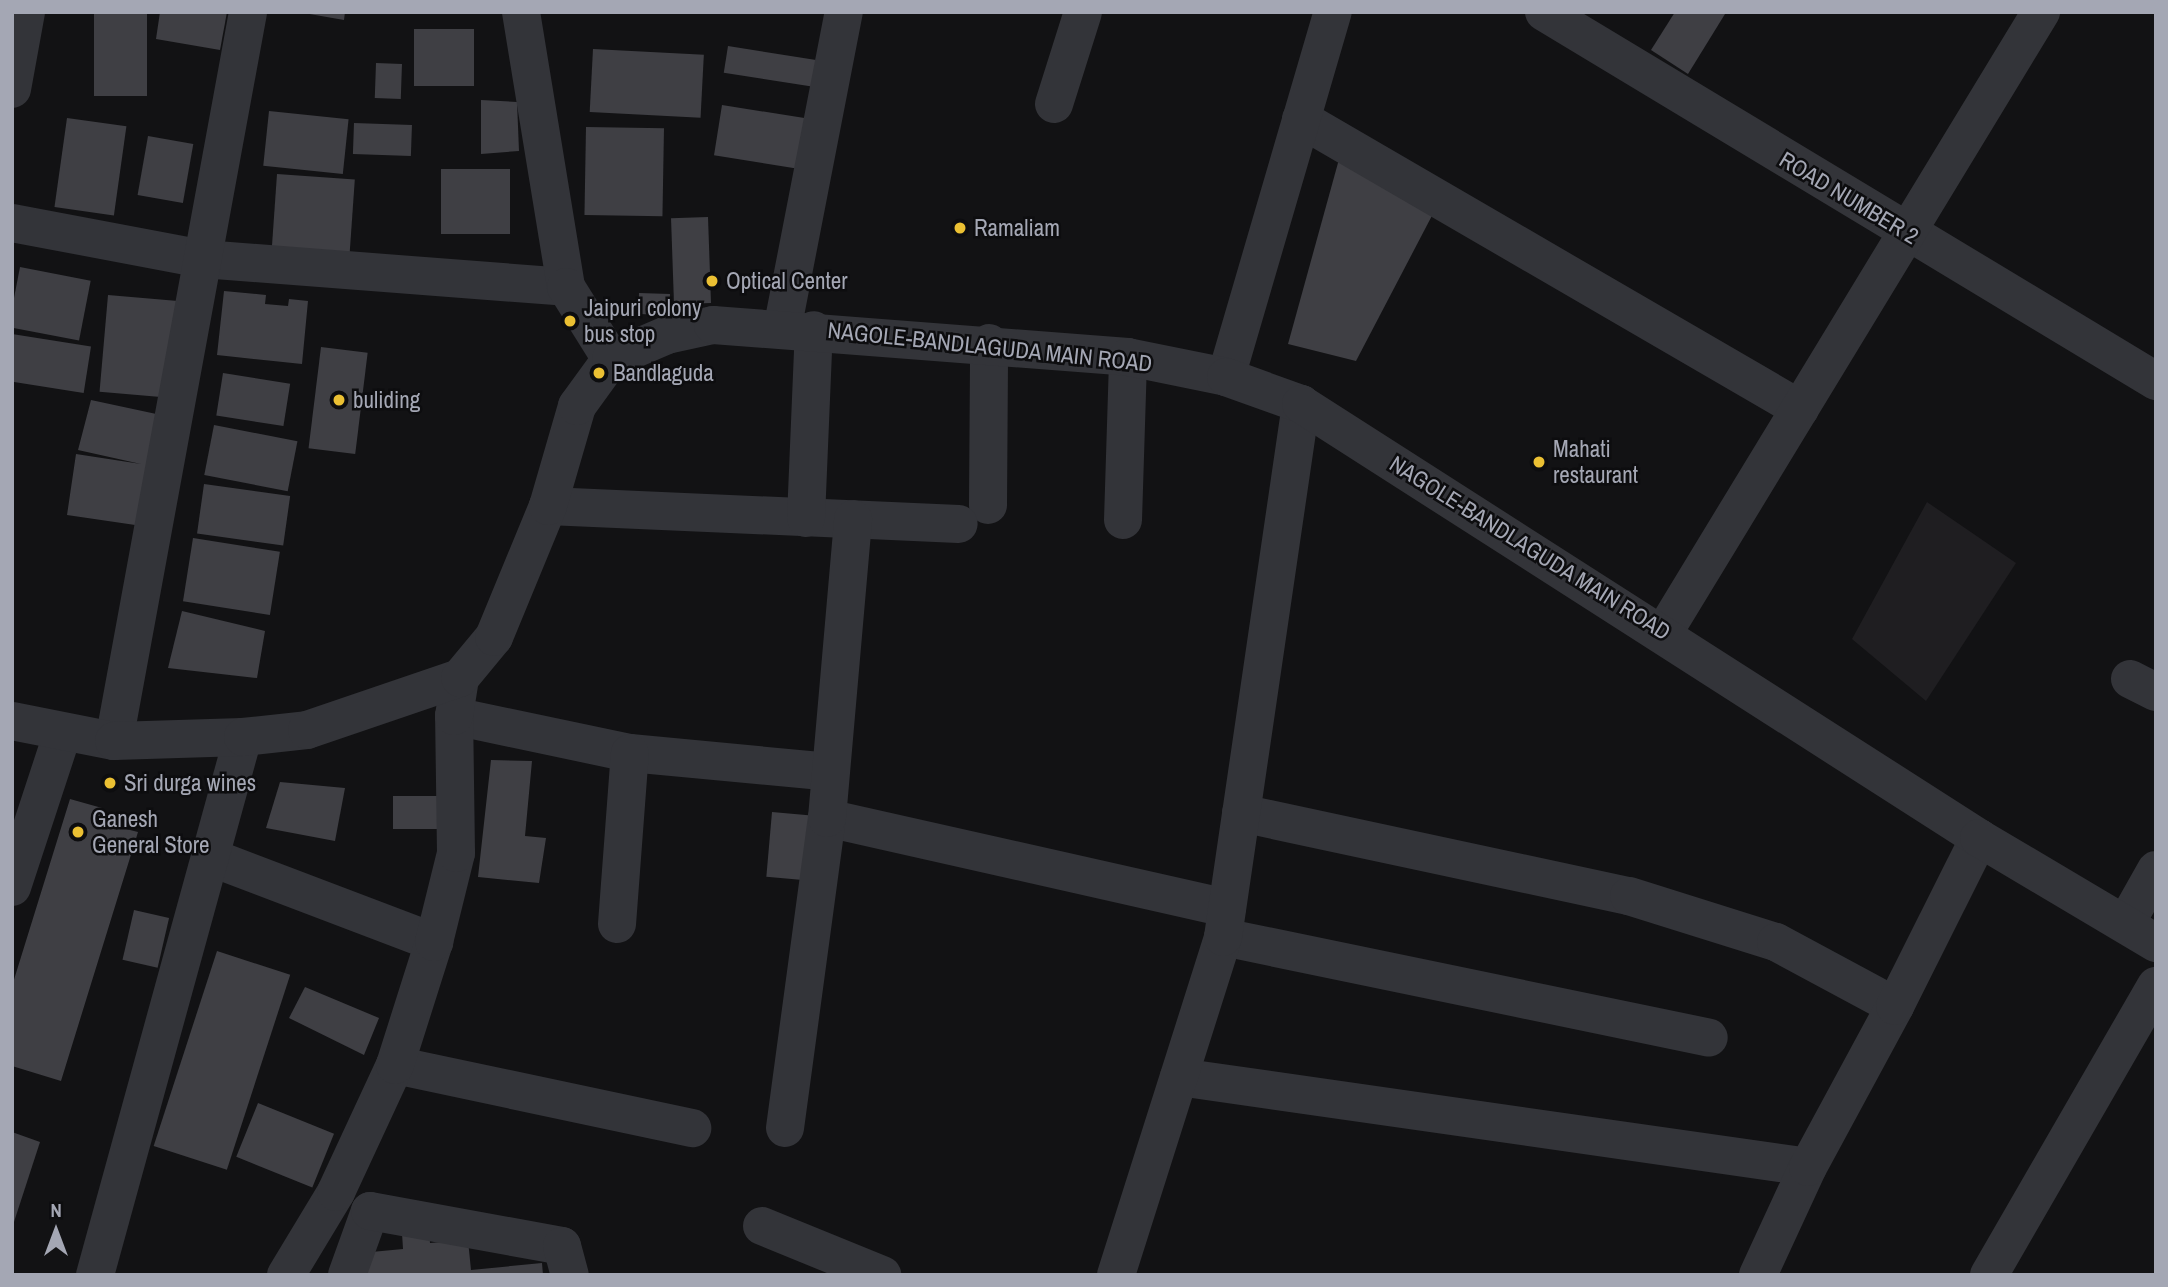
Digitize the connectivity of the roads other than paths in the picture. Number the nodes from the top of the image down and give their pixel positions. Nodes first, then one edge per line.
1 (26, 12) edge
2 (248, 12) edge
3 (521, 12) edge
4 (844, 12) edge
5 (1083, 12) edge
6 (1333, 12) edge
7 (1544, 12) edge
8 (2041, 12) edge
9 (12, 89) edge
10 (1054, 103) dead end
11 (1301, 119) junction
12 (12, 223) edge
13 (1907, 233) junction
14 (203, 259) junction
15 (566, 287) junction
16 (798, 330) junction
17 (989, 343) junction
18 (1128, 357) junction
19 (611, 359) junction
20 (1226, 377) junction
21 (2156, 381) edge
22 (1301, 404) junction
23 (1800, 409) junction
24 (548, 506) junction
25 (806, 518) junction
26 (853, 519) junction
27 (1123, 520) dead end
28 (1664, 632) junction
29 (460, 678) junction
30 (454, 716) junction
31 (12, 721) edge
32 (63, 732) junction
33 (243, 737) junction
34 (114, 741) junction
35 (630, 753) junction
36 (830, 772) junction
37 (1241, 813) junction
38 (827, 818) junction
39 (1979, 838) junction
40 (210, 857) junction
41 (2156, 870) edge
42 (12, 887) edge
43 (1225, 922) junction
44 (617, 924) dead end
45 (2141, 933) edge
46 (434, 942) junction
47 (2156, 986) edge
48 (1895, 1006) junction
49 (1709, 1038) dead end
50 (395, 1065) junction
51 (1179, 1077) junction
52 (692, 1128) dead end
53 (785, 1128) dead end
54 (1808, 1167) junction
55 (762, 1226) dead end
56 (95, 1275) edge
57 (286, 1275) edge
58 (347, 1275) edge
59 (570, 1275) edge
60 (881, 1275) edge
61 (1116, 1275) edge
62 (1758, 1275) edge
63 (1989, 1275) edge

1 - 9 street
2 - 14 street
3 - 15 street
4 - 16 street
5 - 10 street
6 - 11 street
7 - 13 street, ROAD NUMBER 2
8 - 13 street
11 - 20 street
11 - 23 street
12 - 14 street
13 - 21 street, ROAD NUMBER 2
13 - 23 street
14 - 15 street
14 - 34 street
15 - 19 street
16 - 17 street, NAGOLE-BANDLAGUDA MAIN ROAD
16 - 19 street, NAGOLE-BANDLAGUDA MAIN ROAD
16 - 25 street
17 - 18 street, NAGOLE-BANDLAGUDA MAIN ROAD
17 - 26 street
18 - 20 street, NAGOLE-BANDLAGUDA MAIN ROAD
18 - 27 street
19 - 24 street
20 - 22 street, NAGOLE-BANDLAGUDA MAIN ROAD
22 - 28 street, NAGOLE-BANDLAGUDA MAIN ROAD
22 - 37 street
23 - 28 street
24 - 25 street
24 - 29 street
25 - 26 street
26 - 36 street
28 - 39 street, NAGOLE-BANDLAGUDA MAIN ROAD
29 - 30 street
29 - 33 street
30 - 35 street
30 - 46 street
31 - 32 street
32 - 34 street
32 - 42 street
33 - 34 street
33 - 40 street
35 - 36 street
35 - 44 street
36 - 38 street
37 - 43 street
37 - 48 street
38 - 43 street
38 - 53 street
39 - 45 street, NAGOLE-BANDLAGUDA MAIN ROAD
39 - 48 street
40 - 46 street
40 - 56 street
41 - 45 street
43 - 49 street
43 - 51 street
46 - 50 street
47 - 63 street
48 - 54 street
50 - 52 street
50 - 57 street
51 - 54 street
51 - 61 street
54 - 62 street
55 - 60 street
58 - 59 street

